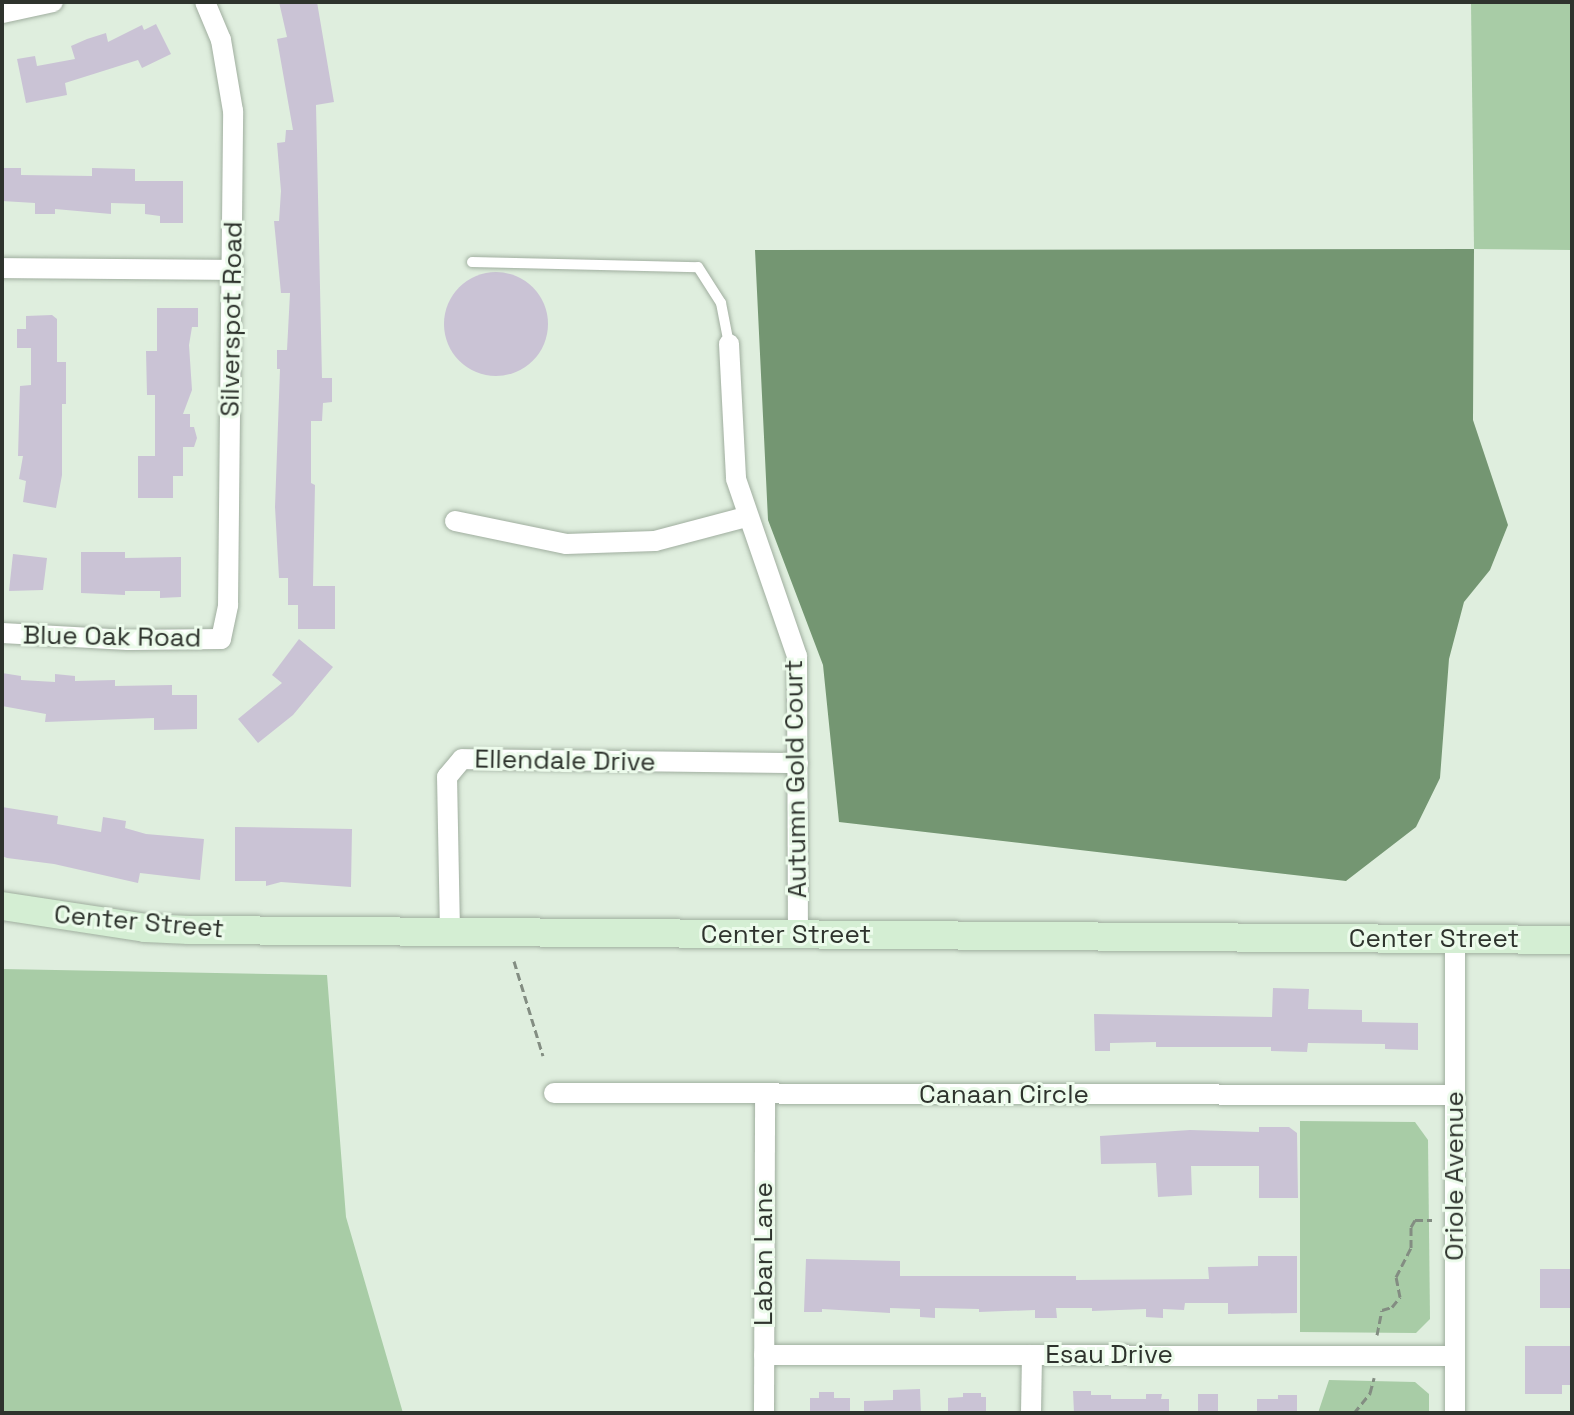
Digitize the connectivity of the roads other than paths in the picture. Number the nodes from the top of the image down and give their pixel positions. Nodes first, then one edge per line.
1 (53, 2) edge
2 (205, 2) edge
3 (2, 13) edge
4 (472, 262) dead end
5 (2, 268) edge
6 (233, 270) junction
7 (729, 344) joint
8 (746, 517) junction
9 (455, 521) dead end
10 (2, 633) edge
11 (221, 639) joint
12 (798, 763) junction
13 (2, 906) edge
14 (450, 932) junction
15 (798, 935) junction
16 (1455, 939) junction
17 (1572, 940) edge
18 (554, 1093) dead end
19 (765, 1095) junction
20 (1455, 1095) junction
21 (764, 1355) junction
22 (1032, 1355) junction
23 (1455, 1356) junction
24 (764, 1413) edge
25 (1031, 1413) edge
26 (1455, 1413) edge

1 - 3 street
2 - 6 street, Silverspot Road
4 - 7 lane
5 - 6 street
6 - 11 street, Silverspot Road
7 - 8 street, Autumn Gold Court
8 - 9 street
8 - 12 street, Autumn Gold Court
10 - 11 street, Blue Oak Road
12 - 14 street, Ellendale Drive
12 - 15 street, Autumn Gold Court
13 - 14 street, Center Street
14 - 15 street, Center Street
15 - 16 street, Center Street
16 - 17 street, Center Street
16 - 20 street, Oriole Avenue
18 - 19 street, Canaan Circle
19 - 20 street, Canaan Circle
19 - 21 street, Laban Lane
20 - 23 street, Oriole Avenue
21 - 22 street, Esau Drive
21 - 24 street, Laban Lane
22 - 23 street, Esau Drive
22 - 25 street
23 - 26 street, Oriole Avenue

